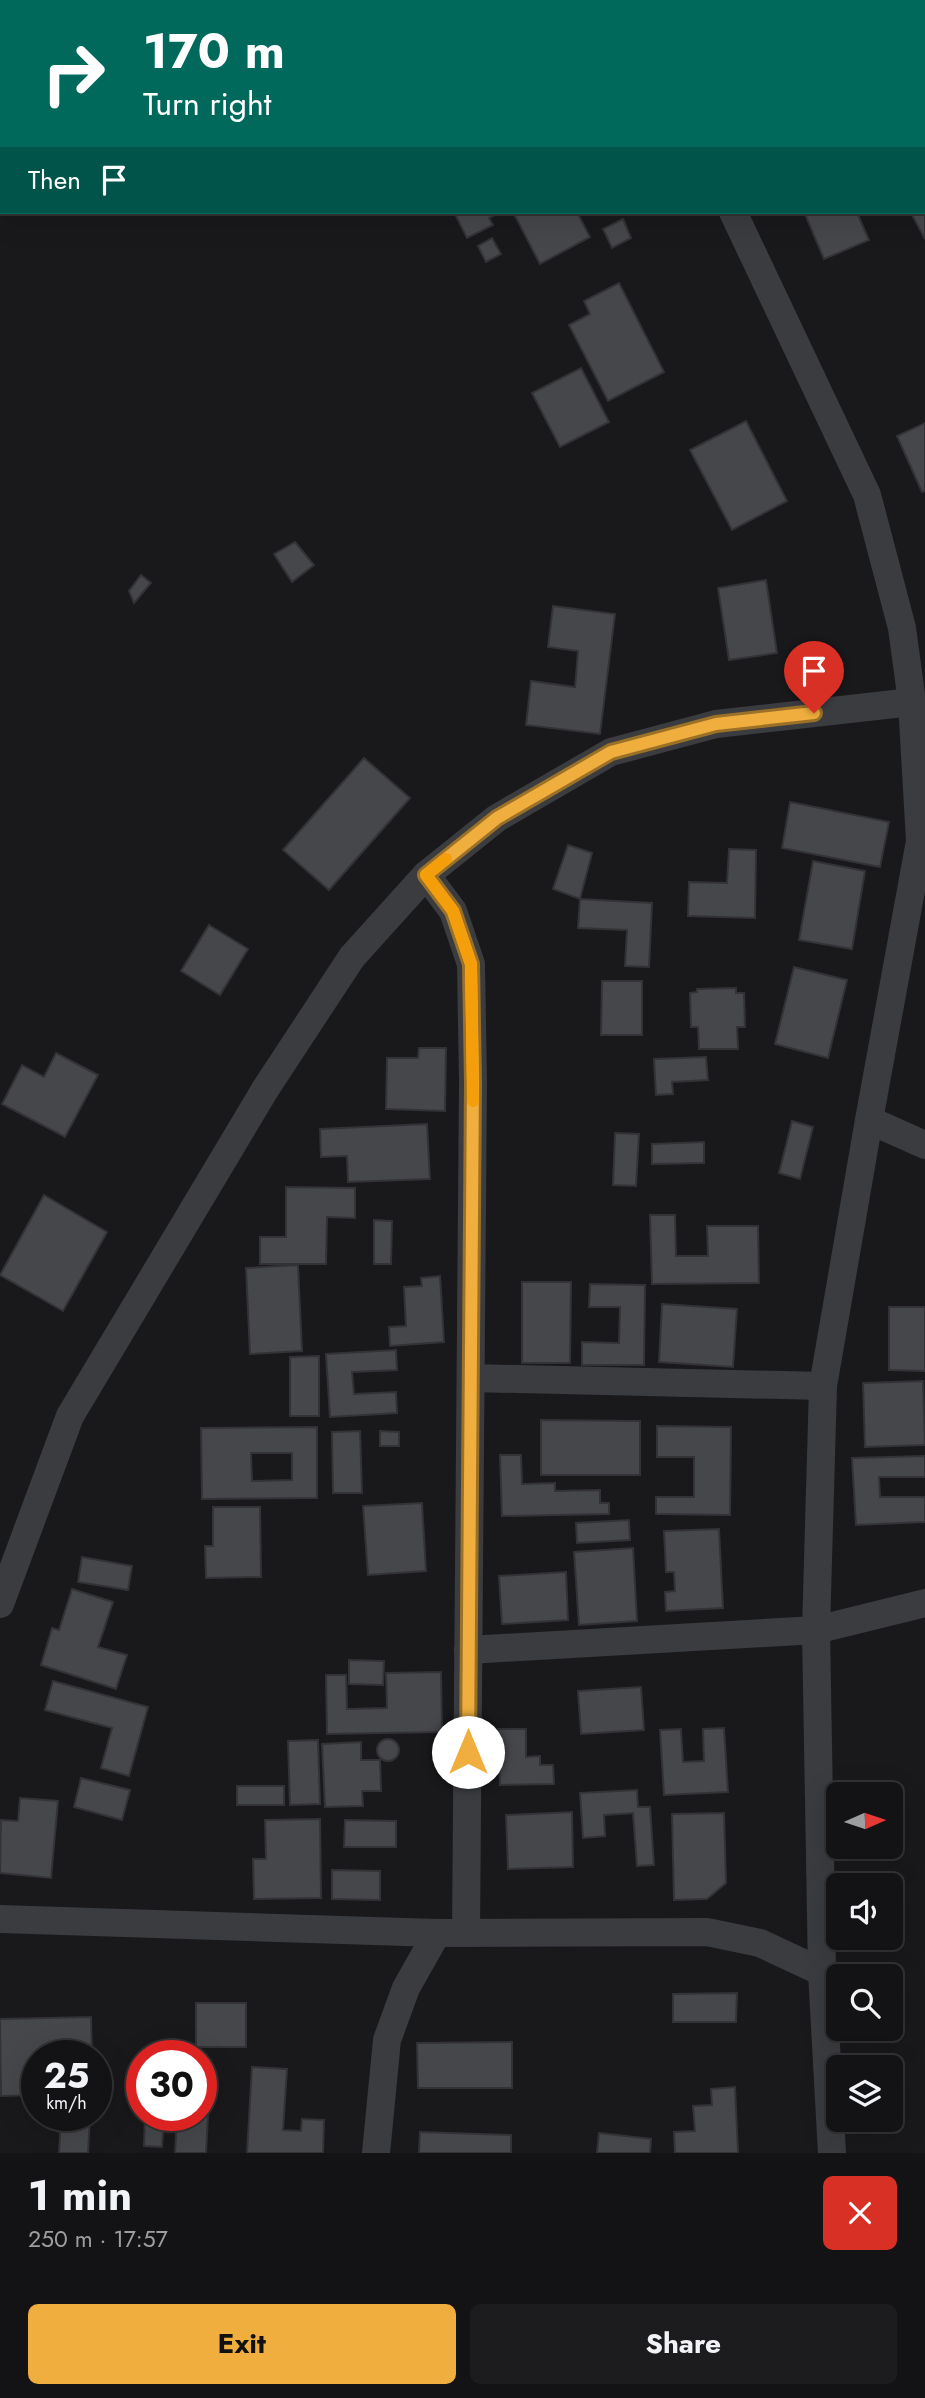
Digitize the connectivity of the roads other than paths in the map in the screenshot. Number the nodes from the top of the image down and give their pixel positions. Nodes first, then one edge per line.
1 (734, 214) edge
2 (912, 702) junction
3 (426, 875) junction
4 (869, 1120) junction
5 (925, 1145) edge
6 (471, 1378) junction
7 (823, 1387) junction
8 (925, 1603) edge
9 (0, 1604) edge
10 (816, 1630) junction
11 (468, 1650) junction
12 (0, 1919) edge
13 (466, 1933) junction
14 (437, 1934) junction
15 (822, 1972) junction
16 (376, 2153) edge
17 (832, 2153) edge

1 - 2 street
2 - 3 street
2 - 4 street
3 - 6 street
3 - 9 street
4 - 5 street
4 - 7 street
6 - 7 street
6 - 11 street
7 - 10 street
8 - 10 street
10 - 11 street
10 - 15 street
11 - 13 street
12 - 14 street
13 - 14 street
13 - 15 street
14 - 16 street
15 - 17 street

